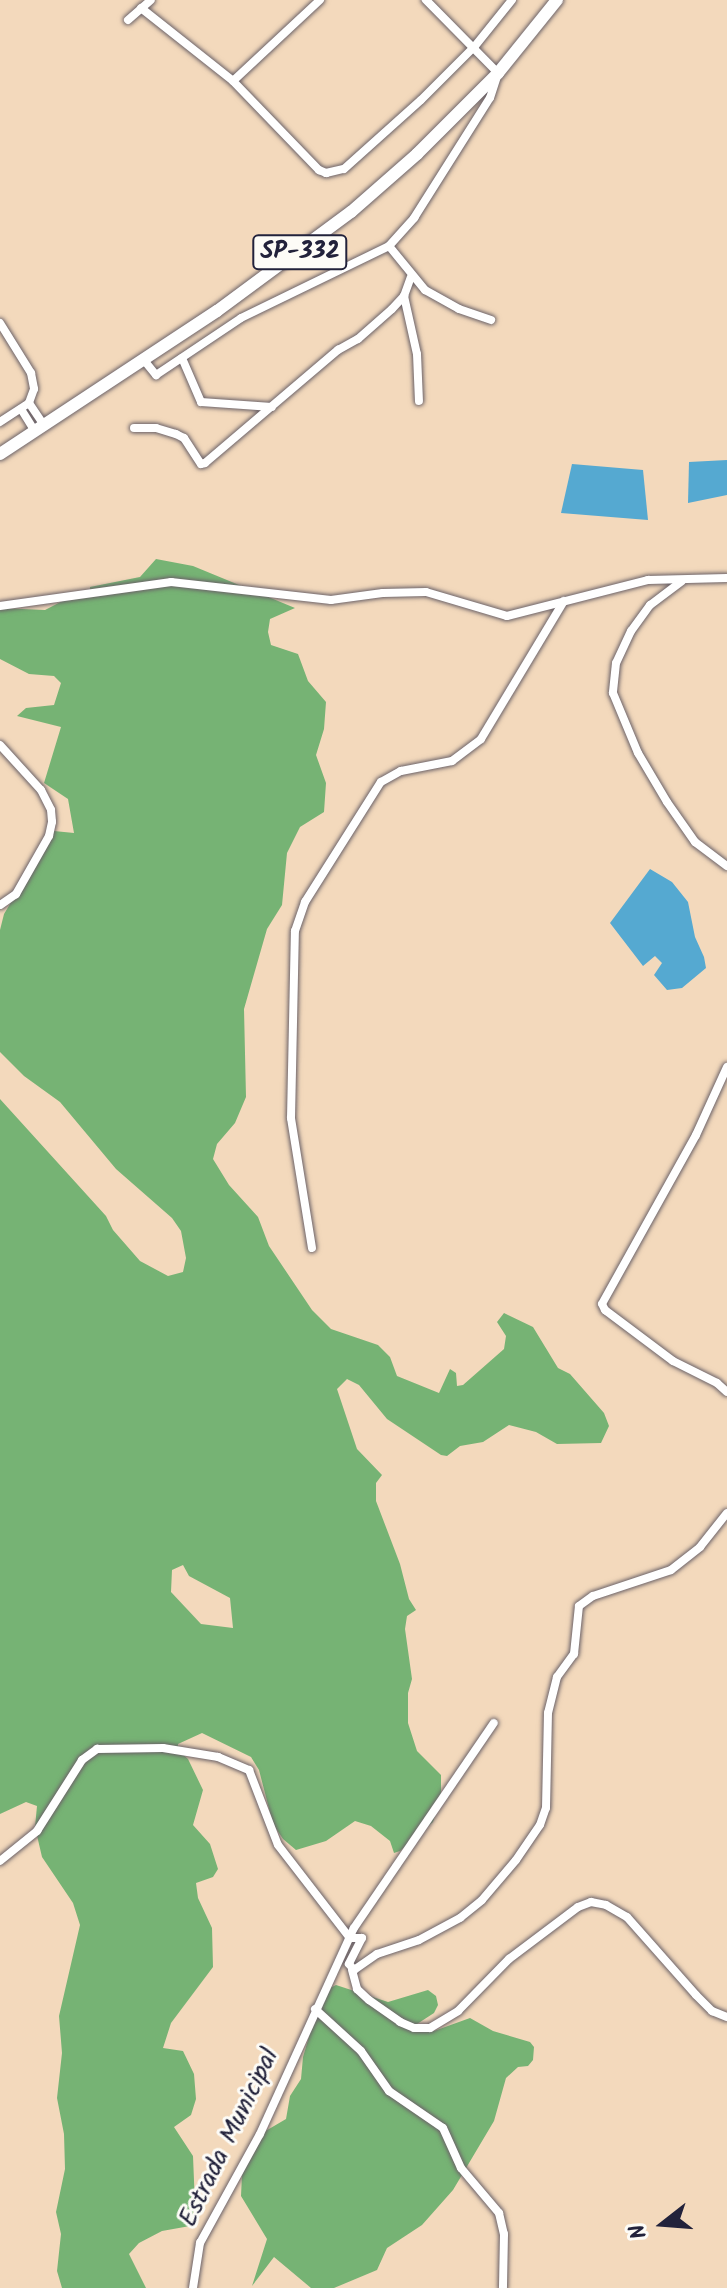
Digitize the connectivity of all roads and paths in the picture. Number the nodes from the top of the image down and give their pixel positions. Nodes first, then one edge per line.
1 (151, 0) edge
2 (320, 0) edge
3 (426, 0) edge
4 (512, 0) edge
5 (557, 0) edge
6 (141, 8) junction
7 (128, 20) dead end
8 (475, 46) junction
9 (498, 73) junction
10 (233, 81) junction
11 (389, 246) junction
12 (411, 277) junction
13 (404, 296) junction
14 (491, 320) dead end
15 (0, 323) edge
16 (182, 358) junction
17 (143, 359) junction
18 (419, 401) dead end
19 (24, 407) junction
20 (272, 407) junction
21 (0, 422) edge
22 (39, 428) junction
23 (134, 428) dead end
24 (0, 454) edge
25 (727, 578) edge
26 (682, 580) junction
27 (564, 601) junction
28 (0, 606) edge
29 (0, 745) edge
30 (727, 866) edge
31 (0, 905) edge
32 (727, 1067) edge
33 (312, 1248) dead end
34 (727, 1392) edge
35 (727, 1513) edge
36 (494, 1723) dead end
37 (0, 1861) edge
38 (350, 1938) junction
39 (352, 1970) junction
40 (315, 2009) junction
41 (727, 2017) edge
42 (193, 2288) edge
43 (503, 2288) edge

1 - 6 street
2 - 10 street
3 - 8 street
4 - 8 street
5 - 9 main road, SP-332
6 - 7 street
6 - 10 street
8 - 9 street
8 - 10 street
9 - 11 street
9 - 17 main road, SP-332
11 - 12 street
11 - 16 street
12 - 13 street
12 - 14 street
13 - 18 street
13 - 20 street
15 - 19 street
16 - 17 street
16 - 20 street
17 - 22 main road, SP-332
19 - 21 street
19 - 22 street
20 - 23 street
22 - 24 main road, SP-332
25 - 26 street
26 - 27 street
26 - 30 street
27 - 28 street
27 - 33 street
29 - 31 street
32 - 34 street
35 - 39 street
36 - 38 street, Estrada Municipal
37 - 38 street
38 - 39 street
38 - 40 street, Estrada Municipal
39 - 41 street
40 - 42 street, Estrada Municipal
40 - 43 street

